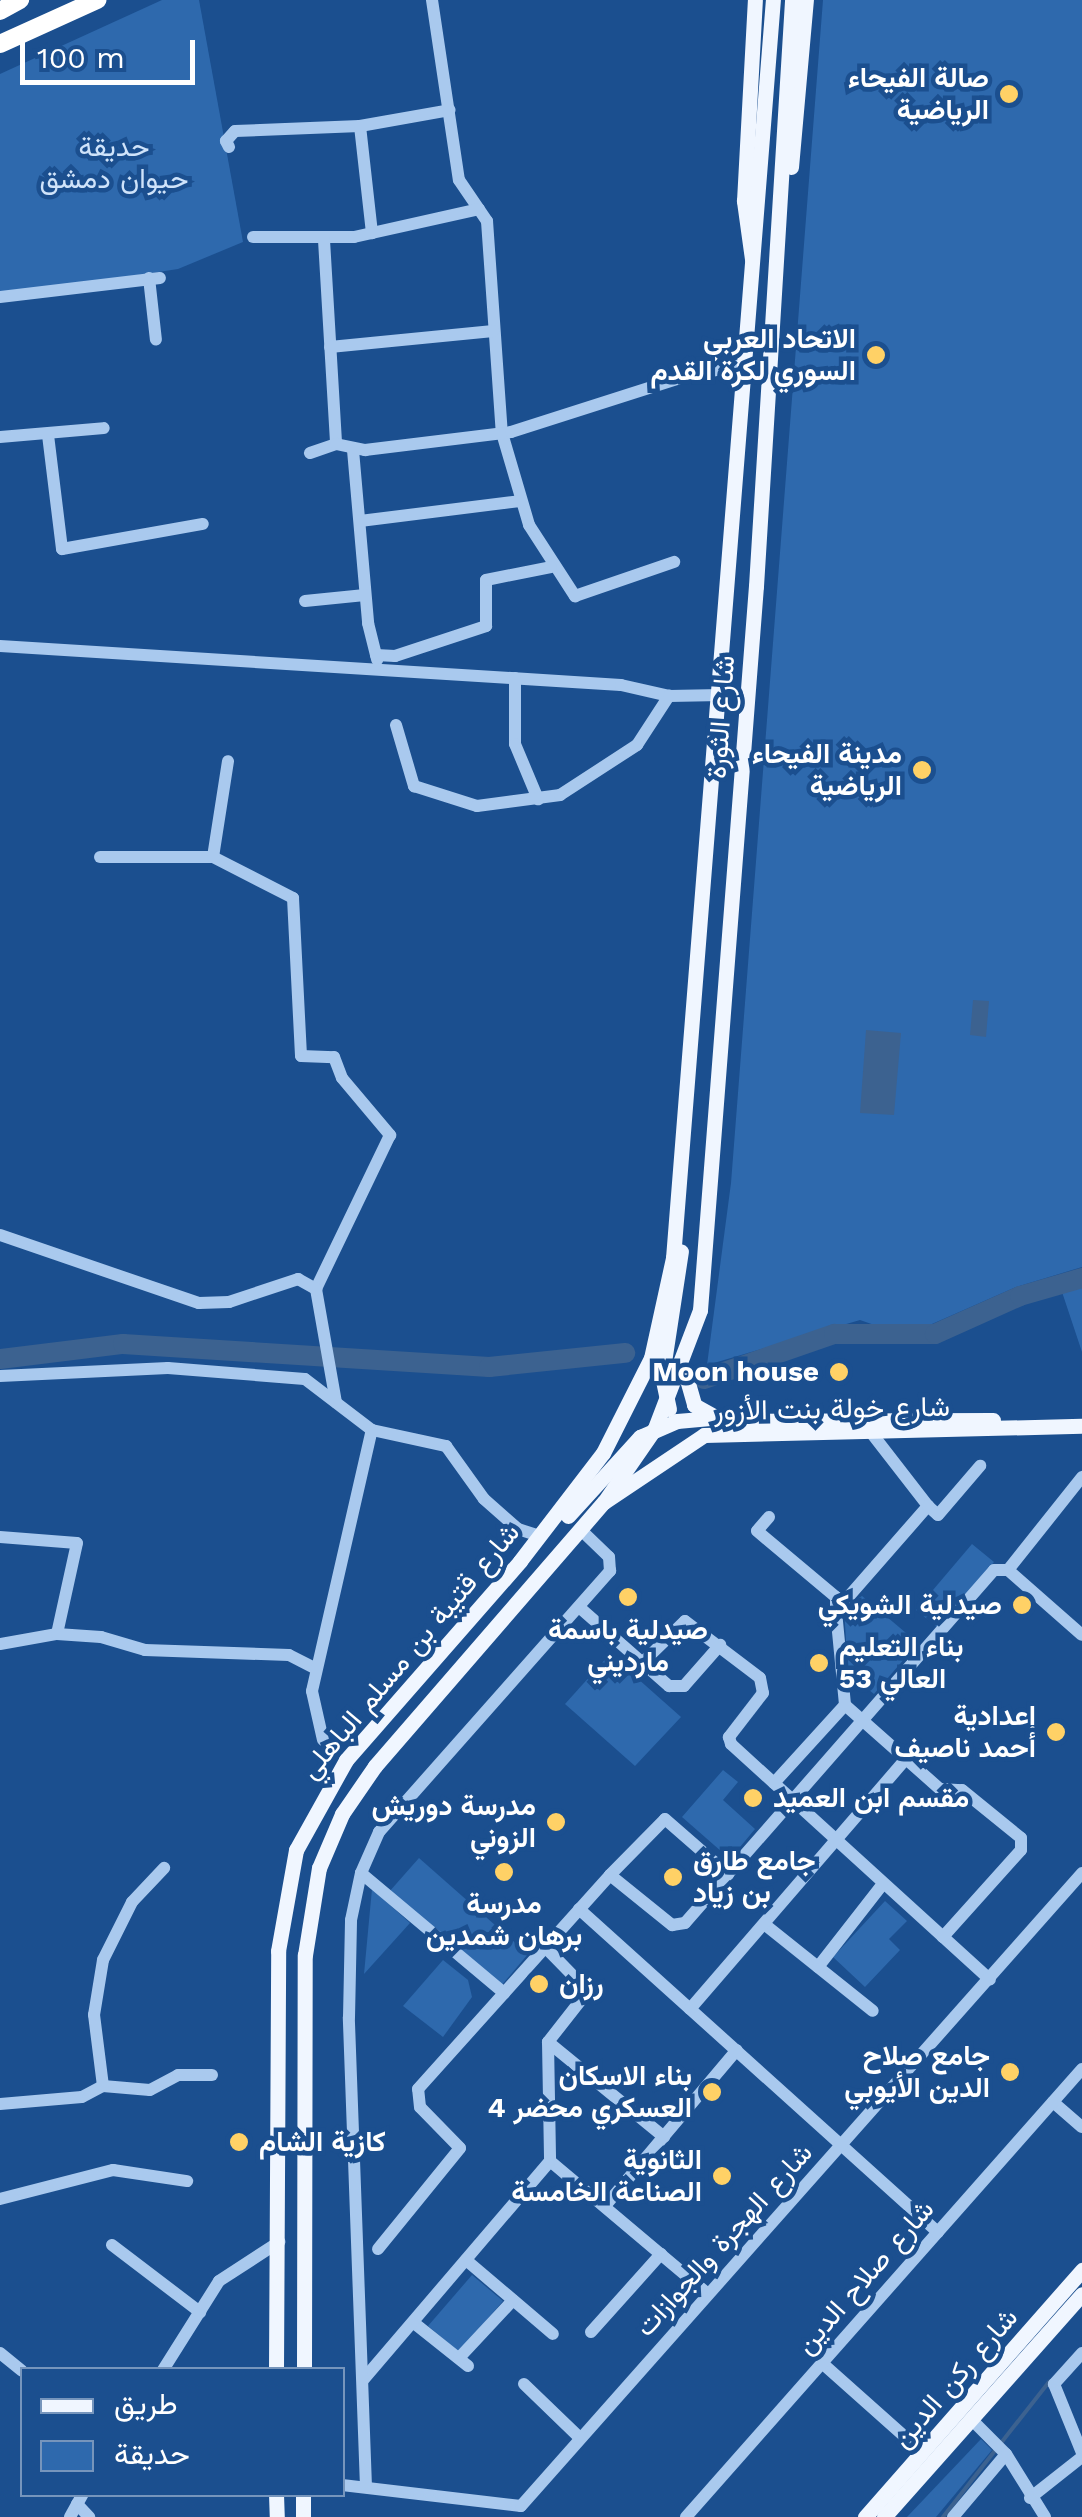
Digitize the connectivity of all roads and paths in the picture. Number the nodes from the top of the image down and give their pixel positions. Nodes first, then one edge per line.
1 (20, 0) edge
2 (97, 0) edge
3 (432, 0) edge
4 (755, 0) edge
5 (772, 0) edge
6 (792, 0) edge
7 (806, 0) edge
8 (0, 11) edge
9 (0, 44) edge
10 (450, 110) junction
11 (360, 126) junction
12 (229, 147) dead end
13 (478, 209) junction
14 (372, 232) junction
15 (253, 237) dead end
16 (324, 240) junction
17 (756, 268) junction
18 (775, 280) junction
19 (0, 297) edge
20 (493, 331) junction
21 (156, 340) dead end
22 (330, 346) junction
23 (746, 364) junction
24 (104, 428) dead end
25 (48, 434) junction
26 (502, 434) junction
27 (0, 438) edge
28 (336, 444) junction
29 (353, 450) junction
30 (310, 452) dead end
31 (520, 501) junction
32 (360, 520) junction
33 (202, 524) dead end
34 (674, 562) dead end
35 (552, 567) junction
36 (365, 595) junction
37 (305, 601) dead end
38 (0, 646) edge
39 (378, 662) junction
40 (516, 678) junction
41 (721, 694) junction
42 (668, 696) junction
43 (396, 725) dead end
44 (228, 762) dead end
45 (538, 799) junction
46 (100, 857) dead end
47 (213, 858) junction
48 (681, 1215) junction
49 (0, 1234) edge
50 (316, 1289) junction
51 (684, 1364) junction
52 (0, 1376) edge
53 (336, 1402) junction
54 (630, 1407) joint
55 (672, 1414) junction
56 (1082, 1417) edge
57 (710, 1418) junction
58 (1082, 1426) edge
59 (655, 1428) junction
60 (372, 1430) junction
61 (704, 1435) junction
62 (873, 1436) junction
63 (980, 1466) dead end
64 (1082, 1477) edge
65 (604, 1502) junction
66 (928, 1506) junction
67 (769, 1518) dead end
68 (580, 1530) junction
69 (0, 1536) edge
70 (539, 1536) junction
71 (1008, 1570) junction
72 (492, 1593) junction
73 (579, 1607) junction
74 (836, 1611) junction
75 (57, 1634) junction
76 (1082, 1635) edge
77 (0, 1644) edge
78 (720, 1645) junction
79 (642, 1663) junction
80 (316, 1669) junction
81 (845, 1705) junction
82 (862, 1720) junction
83 (323, 1740) dead end
84 (906, 1759) junction
85 (774, 1783) junction
86 (793, 1800) junction
87 (838, 1840) junction
88 (164, 1868) dead end
89 (361, 1873) junction
90 (1082, 1873) edge
91 (728, 1874) junction
92 (610, 1875) junction
93 (882, 1885) junction
94 (1077, 1889) edge
95 (579, 1909) junction
96 (764, 1924) junction
97 (943, 1937) junction
98 (545, 1947) junction
99 (818, 1967) junction
100 (990, 1980) junction
101 (504, 1992) junction
102 (690, 2008) junction
103 (873, 2011) dead end
104 (548, 2042) junction
105 (738, 2050) junction
106 (1082, 2069) edge
107 (212, 2075) dead end
108 (1068, 2085) junction
109 (102, 2086) junction
110 (1082, 2097) edge
111 (1053, 2102) junction
112 (0, 2104) edge
113 (1082, 2127) edge
114 (664, 2137) junction
115 (841, 2149) junction
116 (550, 2161) junction
117 (187, 2181) dead end
118 (0, 2199) edge
119 (605, 2206) junction
120 (938, 2232) junction
121 (279, 2242) junction
122 (112, 2245) dead end
123 (378, 2249) dead end
124 (661, 2254) junction
125 (466, 2260) junction
126 (1082, 2270) edge
127 (707, 2294) junction
128 (1082, 2294) edge
129 (513, 2300) junction
130 (200, 2312) junction
131 (414, 2323) junction
132 (590, 2332) dead end
133 (553, 2334) dead end
134 (0, 2353) edge
135 (1082, 2353) edge
136 (822, 2363) junction
137 (165, 2367) edge
138 (276, 2367) edge
139 (304, 2367) edge
140 (20, 2369) edge
141 (363, 2380) junction
142 (524, 2384) dead end
143 (971, 2419) junction
144 (1076, 2427) edge
145 (580, 2438) junction
146 (1002, 2450) junction
147 (923, 2453) junction
148 (1082, 2455) edge
149 (345, 2485) edge
150 (366, 2487) junction
151 (1030, 2498) junction
152 (77, 2505) edge
153 (90, 2517) edge
154 (686, 2517) edge
155 (865, 2517) edge
156 (884, 2517) edge
157 (952, 2517) edge
158 (1045, 2517) edge

1 - 8 highway
2 - 9 highway
3 - 10 street
4 - 17 main road
5 - 17 main road, شارع الثورة
6 - 18 main road, شارع الثورة
7 - 18 main road
10 - 11 street
10 - 13 street
11 - 12 street
11 - 14 street
13 - 14 street
13 - 20 street
14 - 16 street
15 - 16 street
16 - 22 street
17 - 23 main road, شارع الثورة
18 - 51 main road, شارع الثورة
19 - 21 street
20 - 22 street
20 - 26 street
22 - 28 street
23 - 26 street
23 - 41 main road, شارع الثورة
24 - 25 street
25 - 27 street
25 - 33 street
26 - 29 street
26 - 31 street
28 - 29 street
28 - 30 street
29 - 32 street
31 - 32 street
31 - 35 street
32 - 36 street
34 - 35 street
35 - 39 street
36 - 37 street
36 - 39 street
38 - 39 street
39 - 40 street
40 - 42 street
40 - 45 street
41 - 42 street
41 - 48 main road, شارع الثورة
42 - 45 street
43 - 45 street
44 - 47 street
46 - 47 street
47 - 50 street
48 - 54 main road, شارع الثورة
48 - 55 main road
49 - 50 street
50 - 53 street
51 - 55 main road, شارع الثورة
51 - 57 main road, شارع خولة بنت الأزور
52 - 53 street
53 - 60 street
54 - 70 main road, شارع قتيبة بن مسلم الباهلي
55 - 57 main road
55 - 59 main road
55 - 61 main road
56 - 57 main road, شارع خولة بنت الأزور
58 - 62 main road, شارع خولة بنت الأزور
59 - 65 main road, شارع قتيبة بن مسلم الباهلي
59 - 72 main road
60 - 70 street
60 - 80 street
61 - 62 main road, شارع خولة بنت الأزور
61 - 65 main road, شارع خولة بنت الأزور
62 - 66 street
63 - 66 street
64 - 71 street
65 - 68 main road, شارع قتيبة بن مسلم الباهلي
66 - 74 street
67 - 74 street
68 - 73 street
68 - 139 main road, شارع قتيبة بن مسلم الباهلي
69 - 75 street
70 - 72 main road, شارع قتيبة بن مسلم الباهلي
71 - 76 street
71 - 82 street
72 - 121 main road, شارع قتيبة بن مسلم الباهلي
73 - 79 street
73 - 89 street
74 - 81 street
75 - 77 street
75 - 80 street
78 - 79 street
78 - 79 street
78 - 85 street
80 - 83 street
81 - 82 street
81 - 85 street
82 - 84 street
82 - 86 street
84 - 87 street
84 - 97 street
85 - 86 street
86 - 87 street
86 - 91 street
87 - 93 street
87 - 96 street
88 - 109 street
89 - 101 street
89 - 141 street
90 - 94 street, شارع الهجرة والجوازات
91 - 92 street
91 - 92 street
92 - 95 street
93 - 97 street
93 - 99 street
94 - 100 street, شارع الهجرة والجوازات
95 - 98 street
95 - 102 street
96 - 99 street
96 - 102 street
97 - 100 street
98 - 101 street
98 - 104 street
99 - 103 street
100 - 115 street, شارع الهجرة والجوازات
101 - 123 street
102 - 105 street
104 - 114 street
104 - 116 street
105 - 114 street
105 - 115 street
106 - 108 street, شارع صلاح الدين
107 - 109 street
108 - 110 street
108 - 111 street, شارع صلاح الدين
109 - 112 street
111 - 113 street
111 - 120 street, شارع صلاح الدين
114 - 119 street
115 - 120 street
115 - 127 street, شارع الهجرة والجوازات
116 - 119 street
116 - 125 street
117 - 118 street
119 - 124 street
120 - 136 street, شارع صلاح الدين
121 - 130 street
121 - 138 main road, شارع قتيبة بن مسلم الباهلي
122 - 130 street
124 - 127 street
124 - 132 street
125 - 129 street
125 - 131 street
126 - 147 main road, شارع ركن الدين
127 - 145 street, شارع الهجرة والجوازات
128 - 143 main road, شارع ركن الدين
129 - 131 street
129 - 133 street
130 - 137 street
131 - 141 street
134 - 140 street
135 - 144 street
136 - 147 street
136 - 154 street, شارع صلاح الدين
141 - 150 street
142 - 145 street
143 - 146 street
143 - 156 main road, شارع ركن الدين
144 - 148 street
145 - 150 street, شارع الهجرة والجوازات
146 - 151 street
146 - 157 street
147 - 155 main road, شارع ركن الدين
148 - 151 street
149 - 150 street, شارع الهجرة والجوازات
151 - 158 street
152 - 153 street

